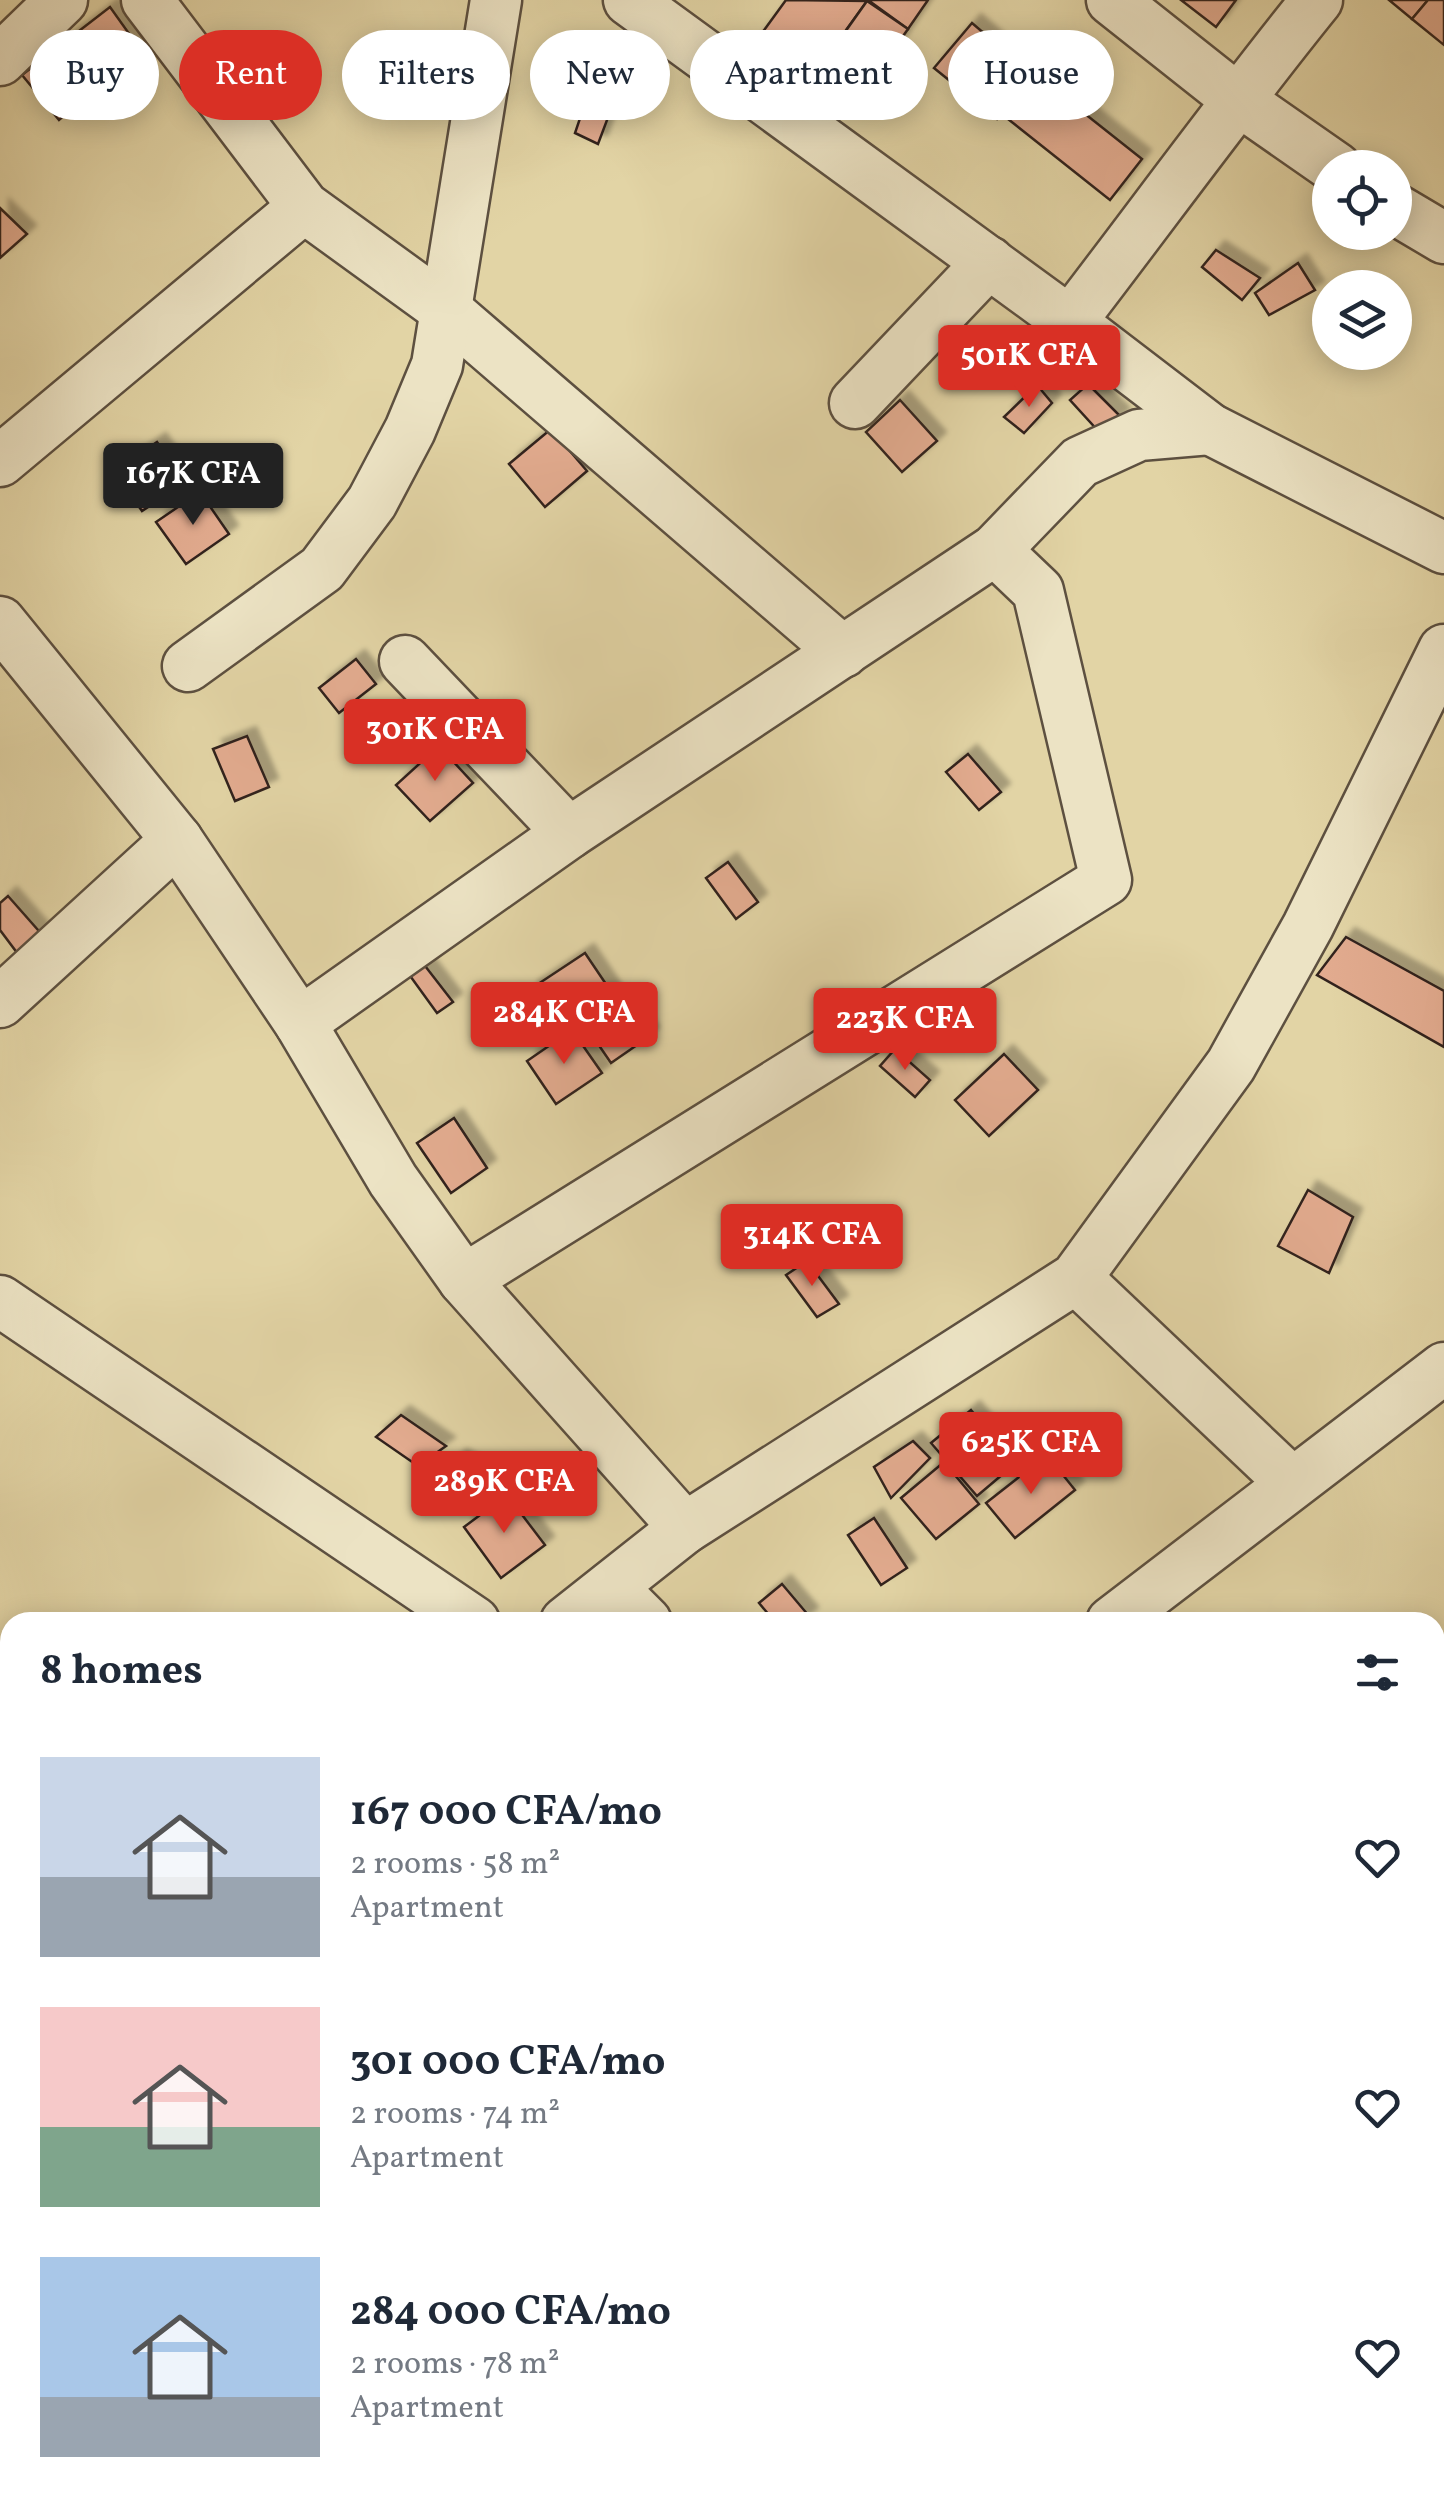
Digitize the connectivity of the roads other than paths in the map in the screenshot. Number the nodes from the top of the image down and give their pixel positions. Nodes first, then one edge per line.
1 (62, 0) edge
2 (147, 0) edge
3 (496, 0) edge
4 (629, 0) edge
5 (1112, 0) edge
6 (1317, 0) edge
7 (0, 60) edge
8 (1238, 99) junction
9 (1312, 151) edge
10 (304, 207) junction
11 (1412, 218) edge
12 (1444, 238) edge
13 (989, 262) junction
14 (446, 310) junction
15 (1070, 322) junction
16 (855, 403) dead end
17 (1210, 430) junction
18 (0, 460) edge
19 (1444, 548) edge
20 (995, 550) junction
21 (0, 622) edge
22 (1444, 650) edge
23 (843, 652) junction
24 (406, 660) dead end
25 (188, 666) dead end
26 (569, 833) junction
27 (176, 840) junction
28 (0, 1002) edge
29 (300, 1023) junction
30 (1076, 1278) junction
31 (464, 1280) junction
32 (0, 1301) edge
33 (1444, 1368) edge
34 (1292, 1483) junction
35 (685, 1528) junction
36 (611, 1587) junction
37 (459, 1612) edge
38 (579, 1612) edge
39 (636, 1612) edge
40 (1125, 1612) edge

1 - 7 street
2 - 10 street
3 - 14 street
4 - 13 street
5 - 8 street
6 - 8 street
8 - 9 street
8 - 15 street
10 - 14 street
10 - 18 street
11 - 12 street
13 - 15 street
13 - 16 street
14 - 23 street
14 - 25 street
15 - 17 street
17 - 19 street
17 - 20 street
20 - 23 street
20 - 31 street
21 - 27 street
22 - 30 street
23 - 26 street
24 - 26 street
26 - 29 street
27 - 28 street
27 - 29 street
29 - 31 street
30 - 34 street
30 - 35 street
31 - 35 street
32 - 37 street
33 - 34 street
34 - 40 street
35 - 36 street
36 - 38 street
36 - 39 street

